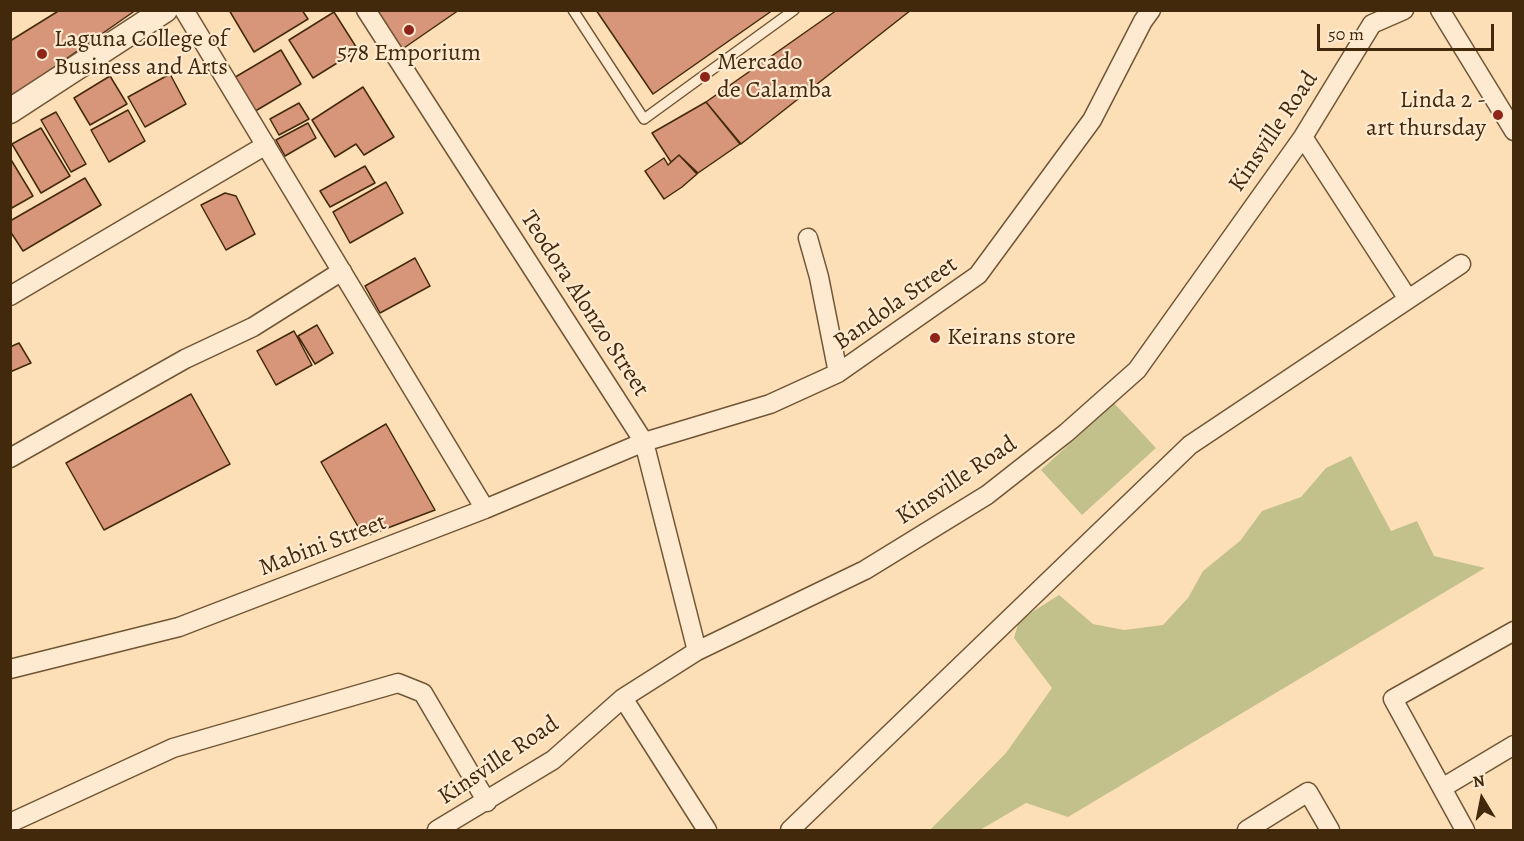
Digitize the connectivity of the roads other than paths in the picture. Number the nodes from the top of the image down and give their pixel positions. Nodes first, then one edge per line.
1 (165, 10) edge
2 (184, 10) edge
3 (366, 10) edge
4 (573, 10) edge
5 (794, 10) edge
6 (1151, 10) edge
7 (1404, 10) edge
8 (1440, 10) edge
9 (1367, 17) edge
10 (10, 111) edge
11 (1514, 131) edge
12 (1303, 137) junction
13 (266, 145) junction
14 (807, 238) dead end
15 (1461, 264) dead end
16 (342, 271) junction
17 (10, 296) edge
18 (1408, 299) junction
19 (838, 373) junction
20 (644, 442) junction
21 (10, 458) edge
22 (485, 509) junction
23 (1514, 631) edge
24 (696, 651) junction
25 (10, 669) edge
26 (623, 698) junction
27 (1514, 745) edge
28 (1442, 788) junction
29 (487, 802) junction
30 (10, 823) edge
31 (437, 831) edge
32 (707, 831) edge
33 (790, 831) edge
34 (1247, 831) edge
35 (1330, 831) edge
36 (1465, 831) edge

1 - 10 street
2 - 13 street
3 - 20 street, Teodora Alonzo Street
4 - 5 lane
6 - 19 street, Bandola Street
7 - 9 street
8 - 11 street
9 - 12 street, Kinsville Road
12 - 18 street
12 - 24 street, Kinsville Road
13 - 16 street
13 - 17 street
14 - 19 street
15 - 18 street
16 - 21 street
16 - 22 street
18 - 33 street
19 - 20 street, Bandola Street
20 - 22 street, Mabini Street
20 - 24 street, Teodora Alonzo Street
22 - 25 street, Mabini Street
23 - 28 street
24 - 26 street, Kinsville Road
26 - 29 street, Kinsville Road
26 - 32 street
27 - 28 street
28 - 36 street
29 - 30 street
29 - 31 street, Kinsville Road
34 - 35 street

